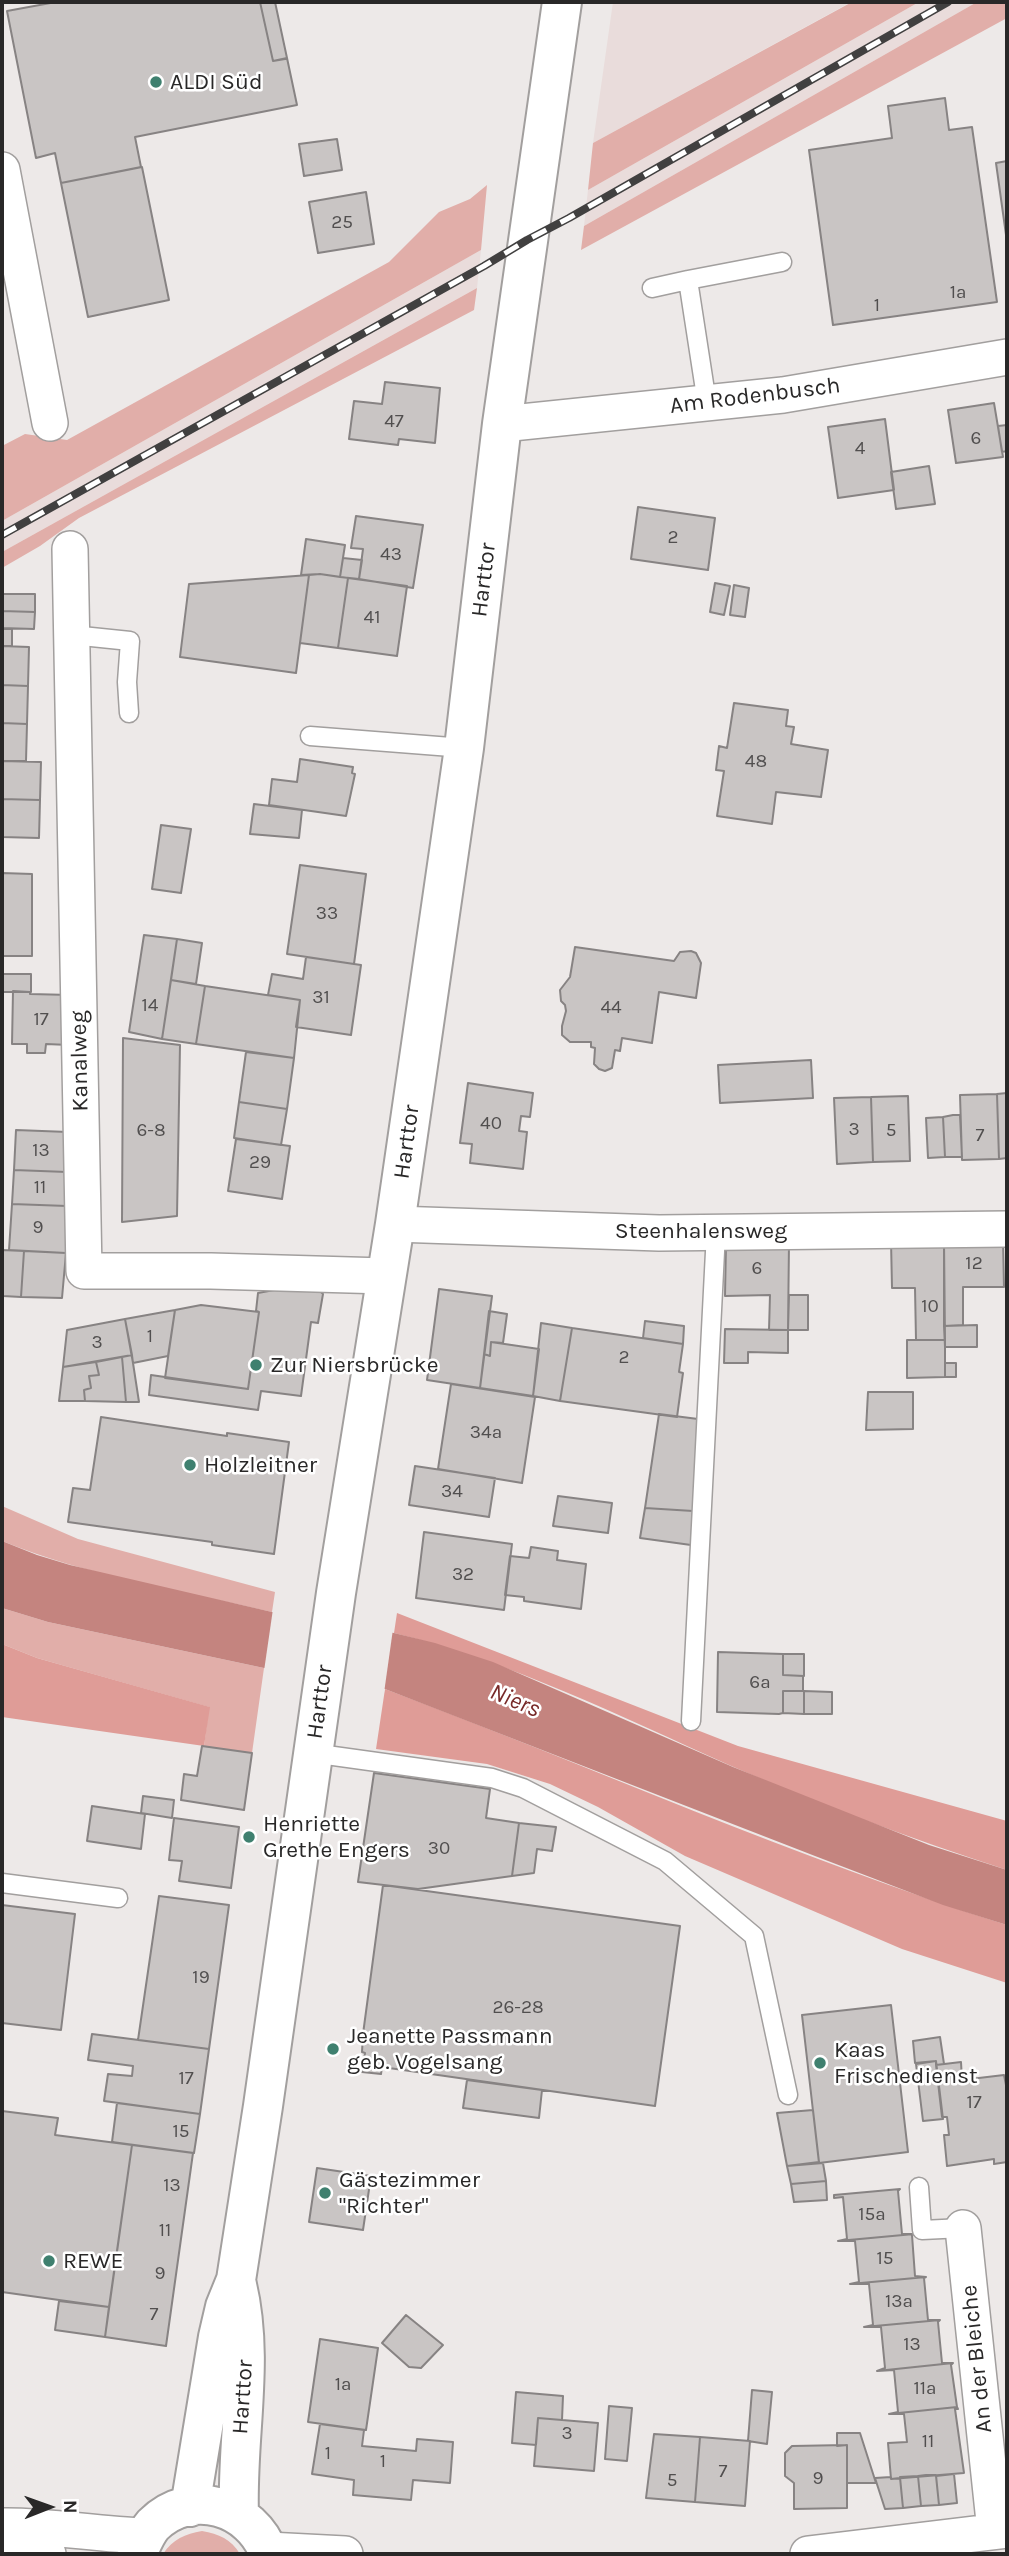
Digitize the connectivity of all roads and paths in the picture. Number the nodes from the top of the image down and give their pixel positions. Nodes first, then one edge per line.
1 (562, 2) edge
2 (2, 170) edge
3 (8, 239) edge
4 (782, 262) dead end
5 (688, 281) junction
6 (652, 288) dead end
7 (1007, 357) edge
8 (707, 403) junction
9 (50, 423) dead end
10 (502, 424) junction
11 (70, 549) dead end
12 (72, 635) junction
13 (129, 713) dead end
14 (310, 736) dead end
15 (464, 748) junction
16 (395, 1224) junction
17 (1007, 1228) edge
18 (716, 1232) junction
19 (385, 1276) junction
20 (691, 1721) dead end
21 (312, 1753) junction
22 (2, 1883) edge
23 (118, 1898) dead end
24 (788, 2095) dead end
25 (919, 2187) dead end
26 (963, 2228) joint
27 (236, 2280) junction
28 (190, 2507) junction
29 (239, 2515) junction
30 (2, 2525) edge
31 (2, 2535) edge
32 (998, 2539) edge
33 (141, 2545) edge
34 (269, 2552) edge
35 (48, 2554) edge
36 (345, 2554) edge
37 (808, 2554) edge

1 - 10 main road, Harttor
2 - 3 street
3 - 9 street
4 - 5 lane
5 - 6 lane
5 - 8 lane
7 - 8 street, Am Rodenbusch
8 - 10 street, Am Rodenbusch
10 - 15 main road, Harttor
11 - 12 street, Kanalweg
12 - 13 lane
12 - 19 street, Kanalweg
14 - 15 lane
15 - 16 main road, Harttor
16 - 18 street, Steenhalensweg
16 - 19 main road, Harttor
17 - 18 street, Steenhalensweg
18 - 20 lane
19 - 21 main road, Harttor
21 - 24 lane
21 - 27 main road, Harttor
22 - 23 lane
25 - 26 lane
26 - 32 street, An der Bleiche
27 - 28 main road, Harttor
27 - 29 main road, Harttor
28 - 29 main road
28 - 33 main road
29 - 34 main road
30 - 33 street
31 - 35 street
32 - 37 street, An der Bleiche
34 - 36 street

